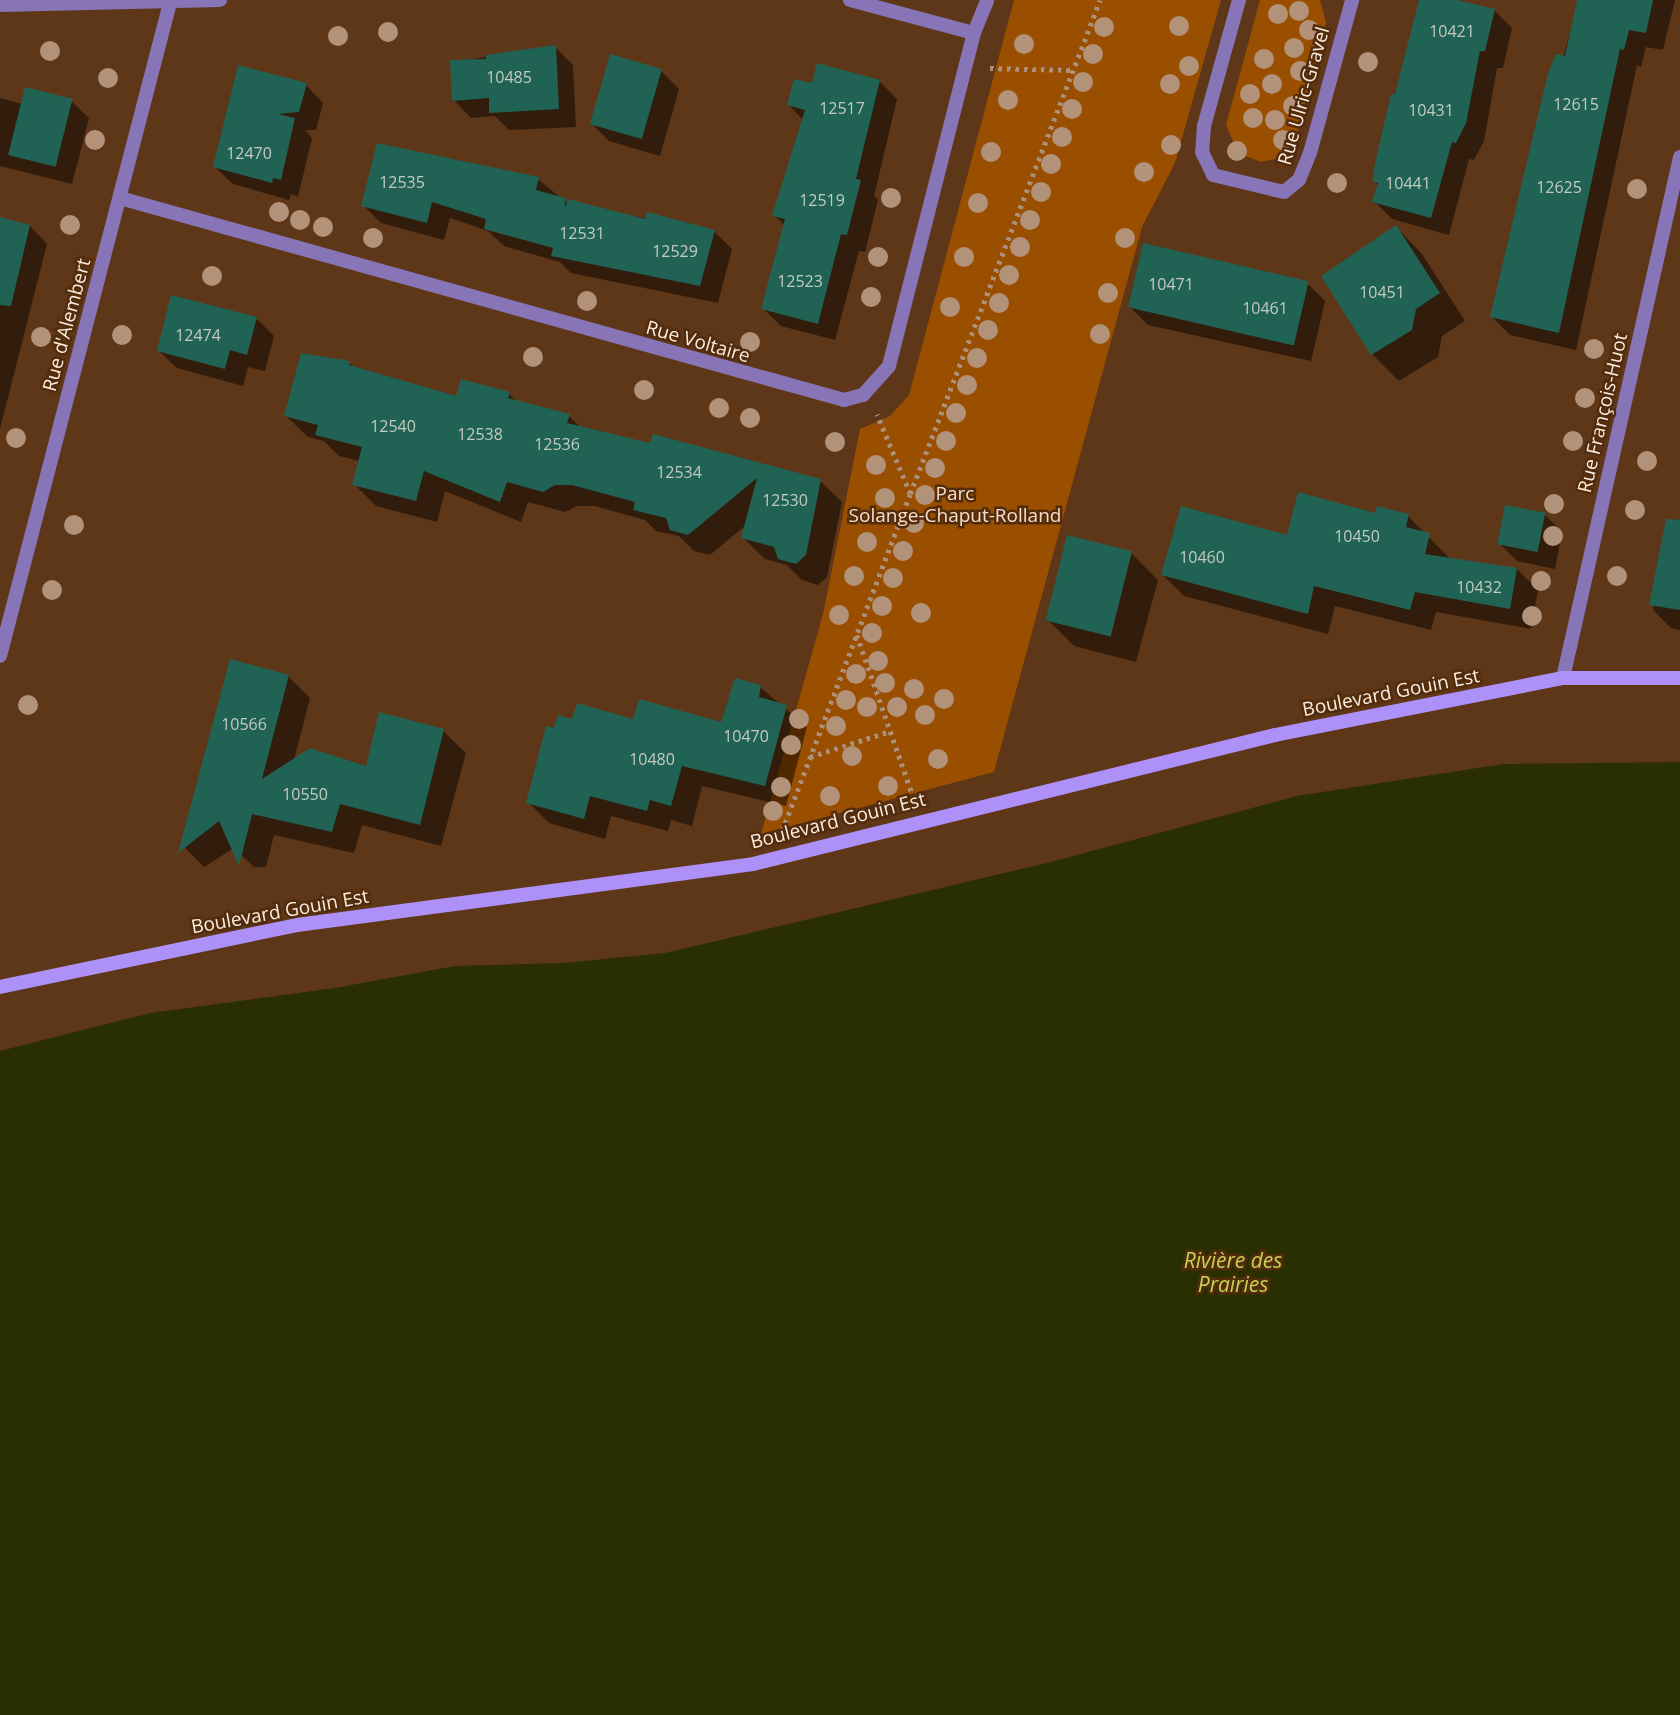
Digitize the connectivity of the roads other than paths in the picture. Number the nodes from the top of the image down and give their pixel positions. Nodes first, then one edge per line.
1 (220, 0) edge
2 (850, 0) edge
3 (988, 0) edge
4 (1239, 0) edge
5 (1352, 0) edge
6 (170, 4) junction
7 (0, 5) edge
8 (974, 33) junction
9 (1680, 157) edge
10 (1678, 174) edge
11 (120, 198) junction
12 (0, 656) edge
13 (1563, 678) junction
14 (1680, 678) edge
15 (0, 987) edge

1 - 6 street
2 - 8 street
3 - 8 street
4 - 5 street, Rue Ulric-Gravel
6 - 7 street
6 - 11 street, Rue d'Alembert
8 - 11 street, Rue Voltaire
9 - 10 street, Rue François-Huot
10 - 13 street, Rue François-Huot
11 - 12 street, Rue d'Alembert
13 - 14 street, Boulevard Gouin Est
13 - 15 street, Boulevard Gouin Est

